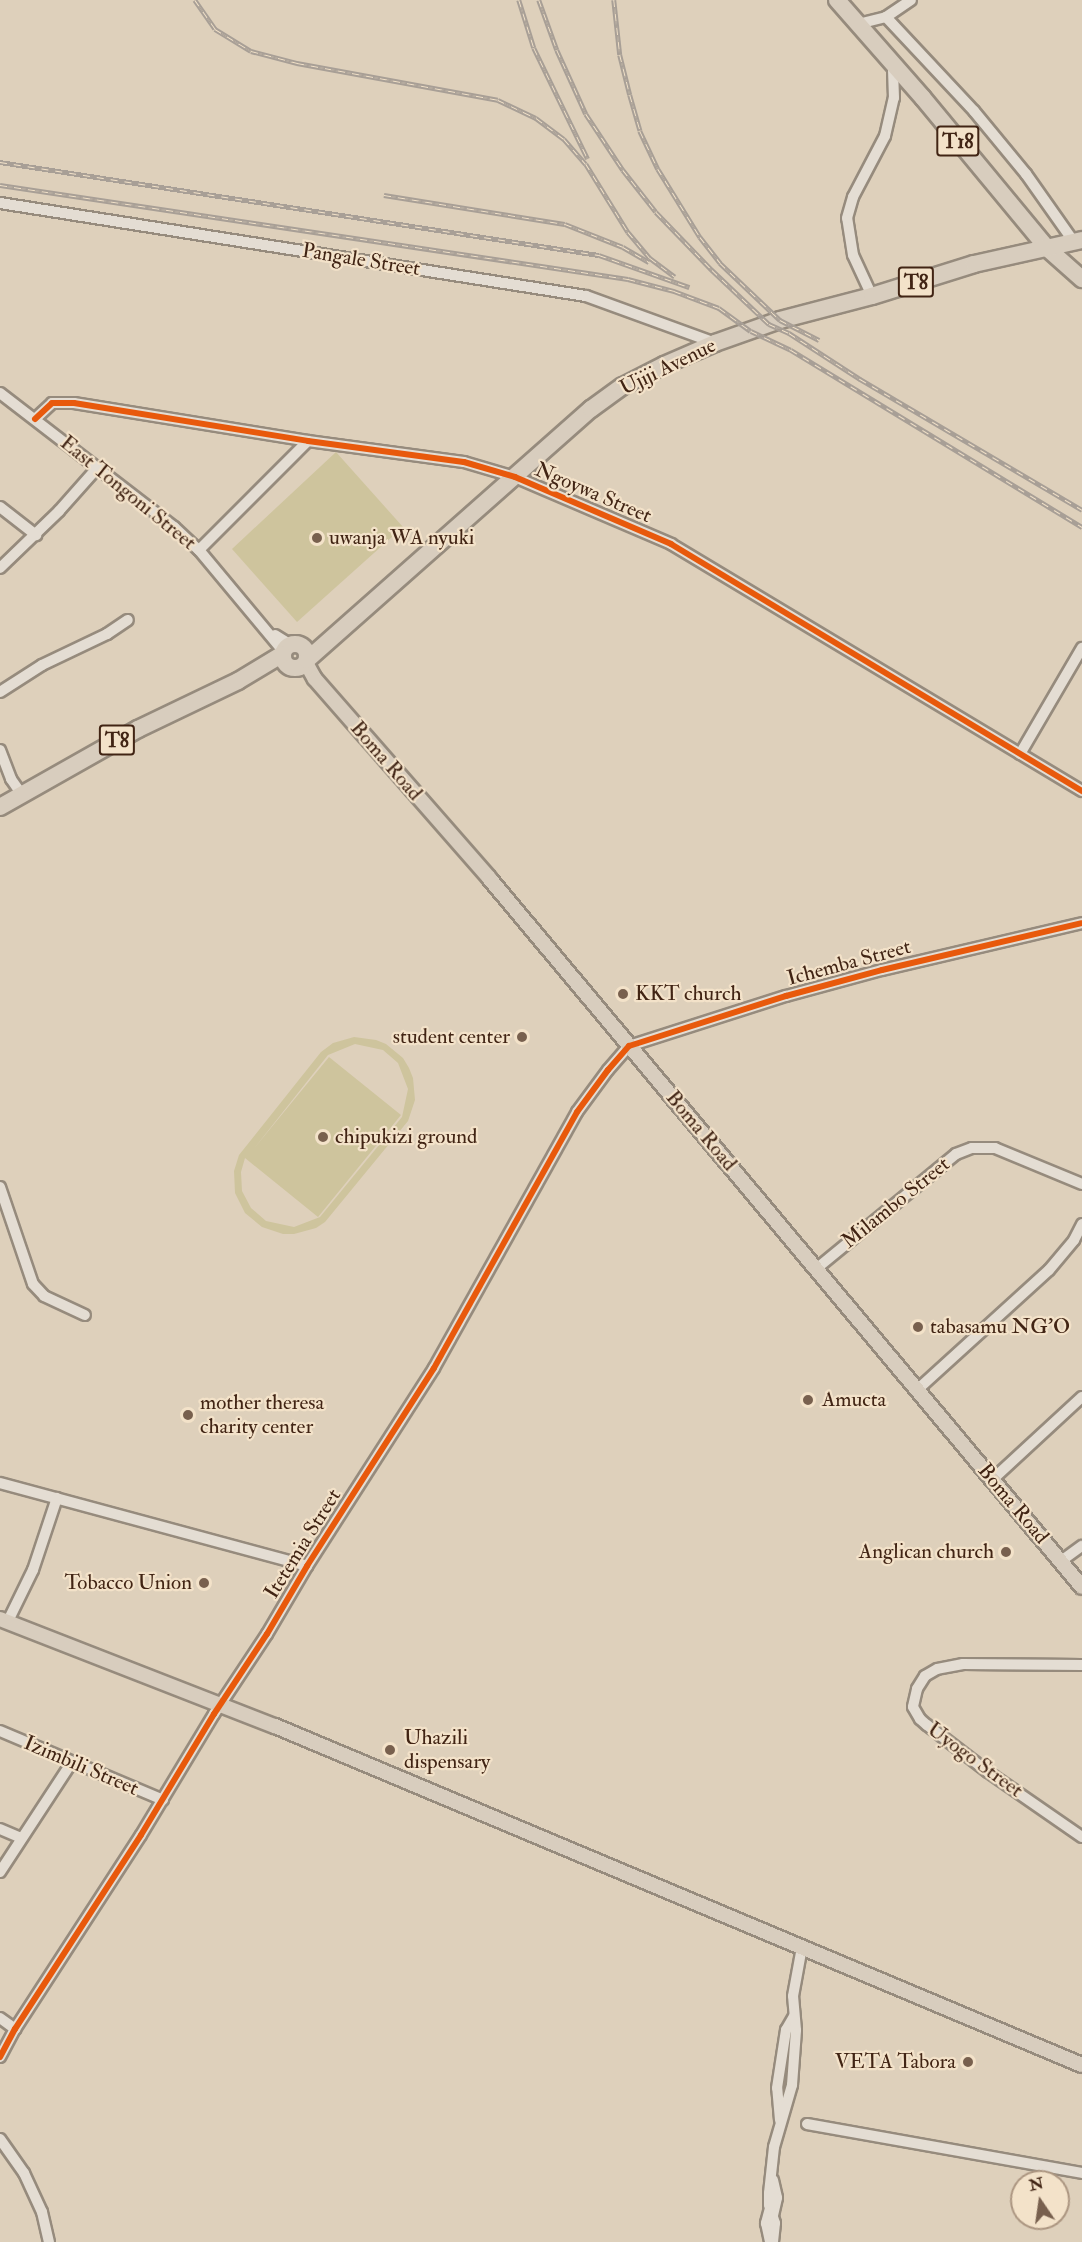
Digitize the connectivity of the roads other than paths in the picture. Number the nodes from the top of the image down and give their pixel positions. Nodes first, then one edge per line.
1 (837, 0) edge
2 (911, 0) edge
3 (886, 17) junction
4 (858, 24) junction
5 (892, 66) junction
6 (0, 203) edge
7 (1078, 241) edge
8 (1047, 248) junction
9 (1082, 279) edge
10 (872, 296) junction
11 (714, 343) junction
12 (0, 393) edge
13 (35, 419) junction
14 (308, 441) junction
15 (98, 467) junction
16 (515, 477) junction
17 (0, 507) edge
18 (36, 535) junction
19 (199, 550) junction
20 (0, 568) edge
21 (128, 620) dead end
22 (1082, 648) edge
23 (294, 657) junction
24 (0, 692) edge
25 (0, 750) edge
26 (1020, 754) junction
27 (1082, 791) edge
28 (21, 795) junction
29 (0, 807) edge
30 (1082, 923) edge
31 (629, 1046) junction
32 (1082, 1184) edge
33 (0, 1186) edge
34 (1082, 1224) edge
35 (816, 1269) junction
36 (85, 1314) dead end
37 (917, 1390) junction
38 (1082, 1397) edge
39 (993, 1479) junction
40 (0, 1483) edge
41 (57, 1498) junction
42 (1082, 1546) edge
43 (1061, 1561) junction
44 (307, 1566) junction
45 (1082, 1587) edge
46 (2, 1621) edge
47 (1082, 1665) edge
48 (221, 1706) junction
49 (0, 1731) edge
50 (72, 1762) junction
51 (163, 1800) junction
52 (0, 1829) edge
53 (1082, 1837) edge
54 (21, 1838) junction
55 (0, 1872) edge
56 (802, 1947) junction
57 (0, 2018) edge
58 (15, 2029) junction
59 (0, 2057) edge
60 (1082, 2065) edge
61 (807, 2124) dead end
62 (0, 2139) edge
63 (1082, 2173) edge
64 (49, 2242) edge
65 (772, 2242) edge

1 - 4 highway, T18
2 - 3 street
3 - 4 street
3 - 7 street
4 - 5 highway, T18
5 - 8 highway, T18
5 - 10 street
6 - 11 street, Pangale Street
7 - 8 highway, Ujiji Avenue / T8
8 - 9 highway, T18
8 - 10 highway, Ujiji Avenue / T8
10 - 11 highway, Ujiji Avenue / T8
11 - 16 highway, Ujiji Avenue / T8
12 - 13 street, East Tongoni Street
13 - 14 street, Ngoywa Street
13 - 15 street, East Tongoni Street
14 - 16 street, Ngoywa Street
14 - 19 street
15 - 18 street
15 - 19 street, East Tongoni Street
16 - 23 highway, Ujiji Avenue / T8
16 - 26 street, Ngoywa Street
17 - 18 street
18 - 20 street
19 - 23 street, East Tongoni Street
21 - 24 street
22 - 26 street
23 - 28 highway, T8
23 - 31 main road, Boma Road
25 - 28 street
26 - 27 street, Ngoywa Street
28 - 29 highway, T8
30 - 31 street, Ichemba Street
31 - 35 main road, Boma Road
31 - 44 street, Itetemia Street
32 - 35 street, Milambo Street
33 - 36 street
34 - 37 street
35 - 37 main road, Boma Road
37 - 39 main road, Boma Road
38 - 39 street
39 - 43 main road, Boma Road
40 - 41 street
41 - 44 street
41 - 46 street
42 - 43 street
43 - 45 main road, Boma Road
44 - 48 street, Itetemia Street
46 - 48 main road
47 - 53 street, Uyogo Street
48 - 51 street, Itetemia Street
48 - 56 main road
49 - 50 street, Izimbili Street
50 - 51 street, Izimbili Street
50 - 54 street
51 - 58 street, Itetemia Street
52 - 54 street
54 - 55 street
56 - 60 main road
56 - 65 street
57 - 58 street
58 - 59 street, Itetemia Street
61 - 63 street
62 - 64 street

